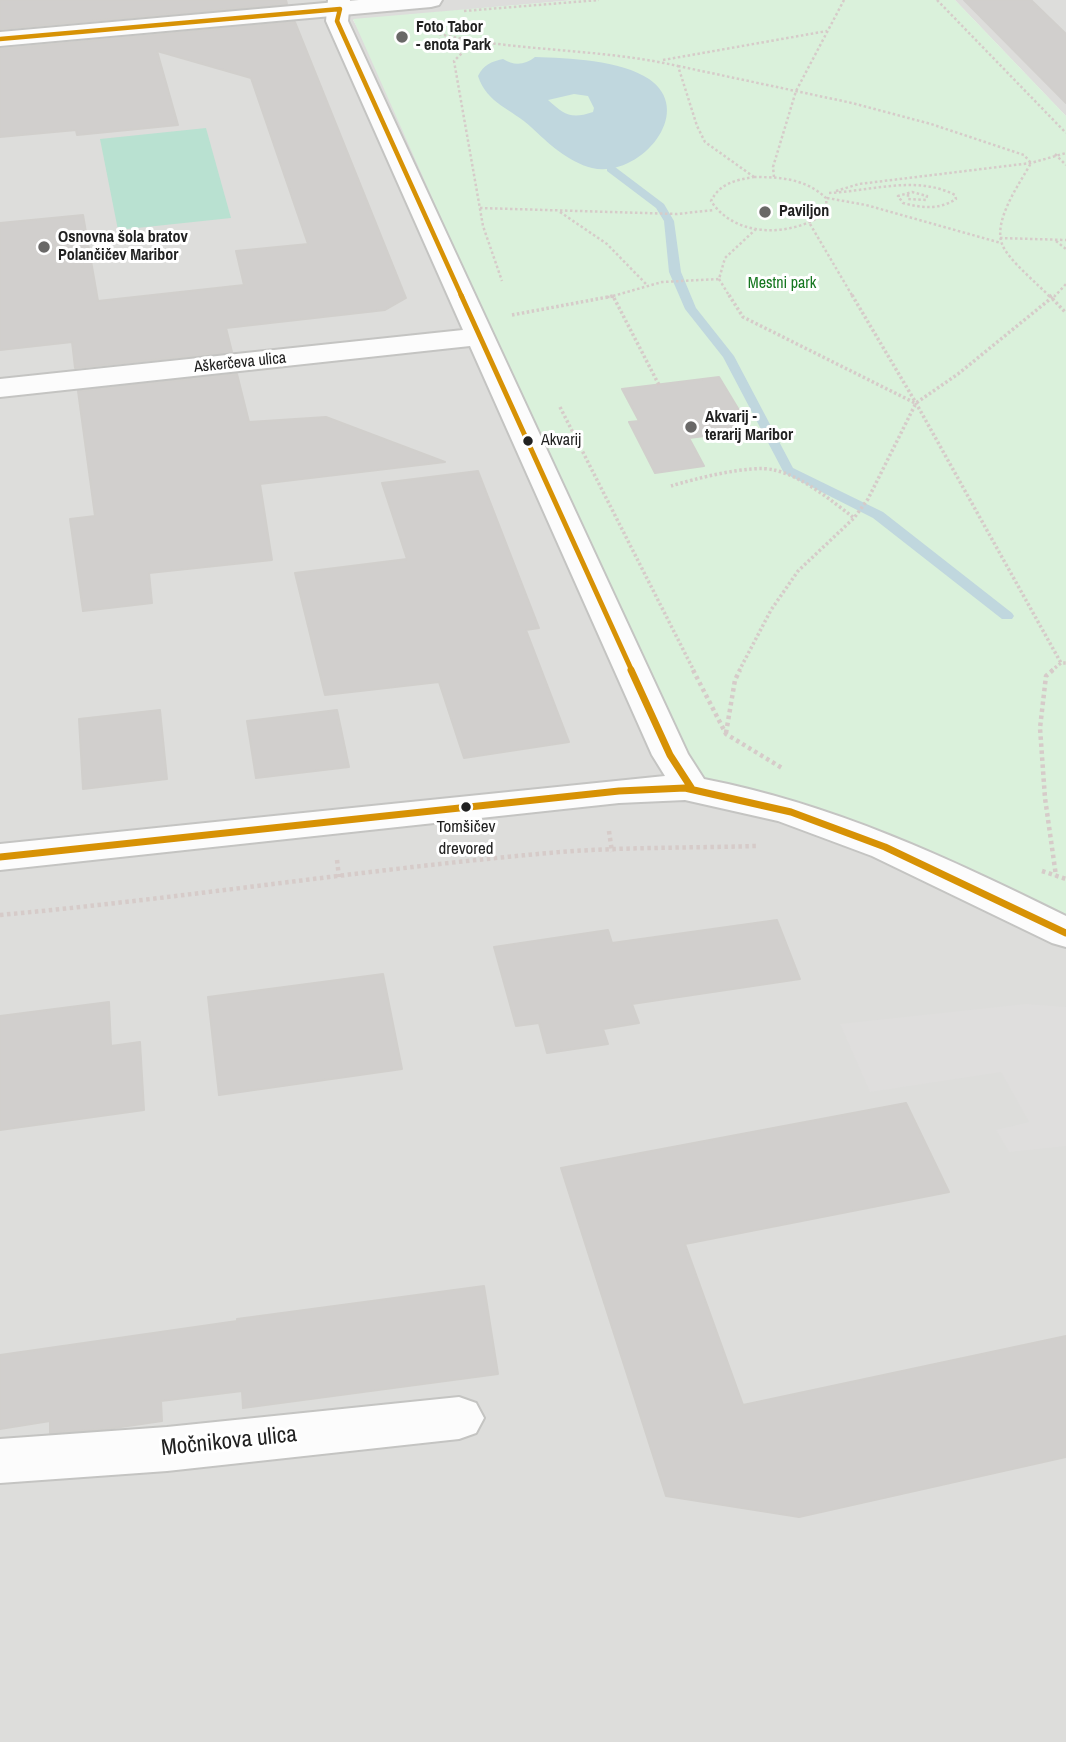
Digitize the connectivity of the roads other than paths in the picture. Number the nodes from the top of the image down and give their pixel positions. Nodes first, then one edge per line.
1 (431, 0) edge
2 (340, 4) edge
3 (0, 39) edge
4 (479, 337) junction
5 (0, 388) edge
6 (692, 789) junction
7 (0, 857) edge
8 (1066, 933) edge
9 (458, 1418) dead end
10 (0, 1461) edge

1 - 2 street
2 - 3 street
2 - 4 street
4 - 5 street, Aškerčeva ulica
4 - 6 street
6 - 7 street
6 - 8 street
9 - 10 street, Močnikova ulica

